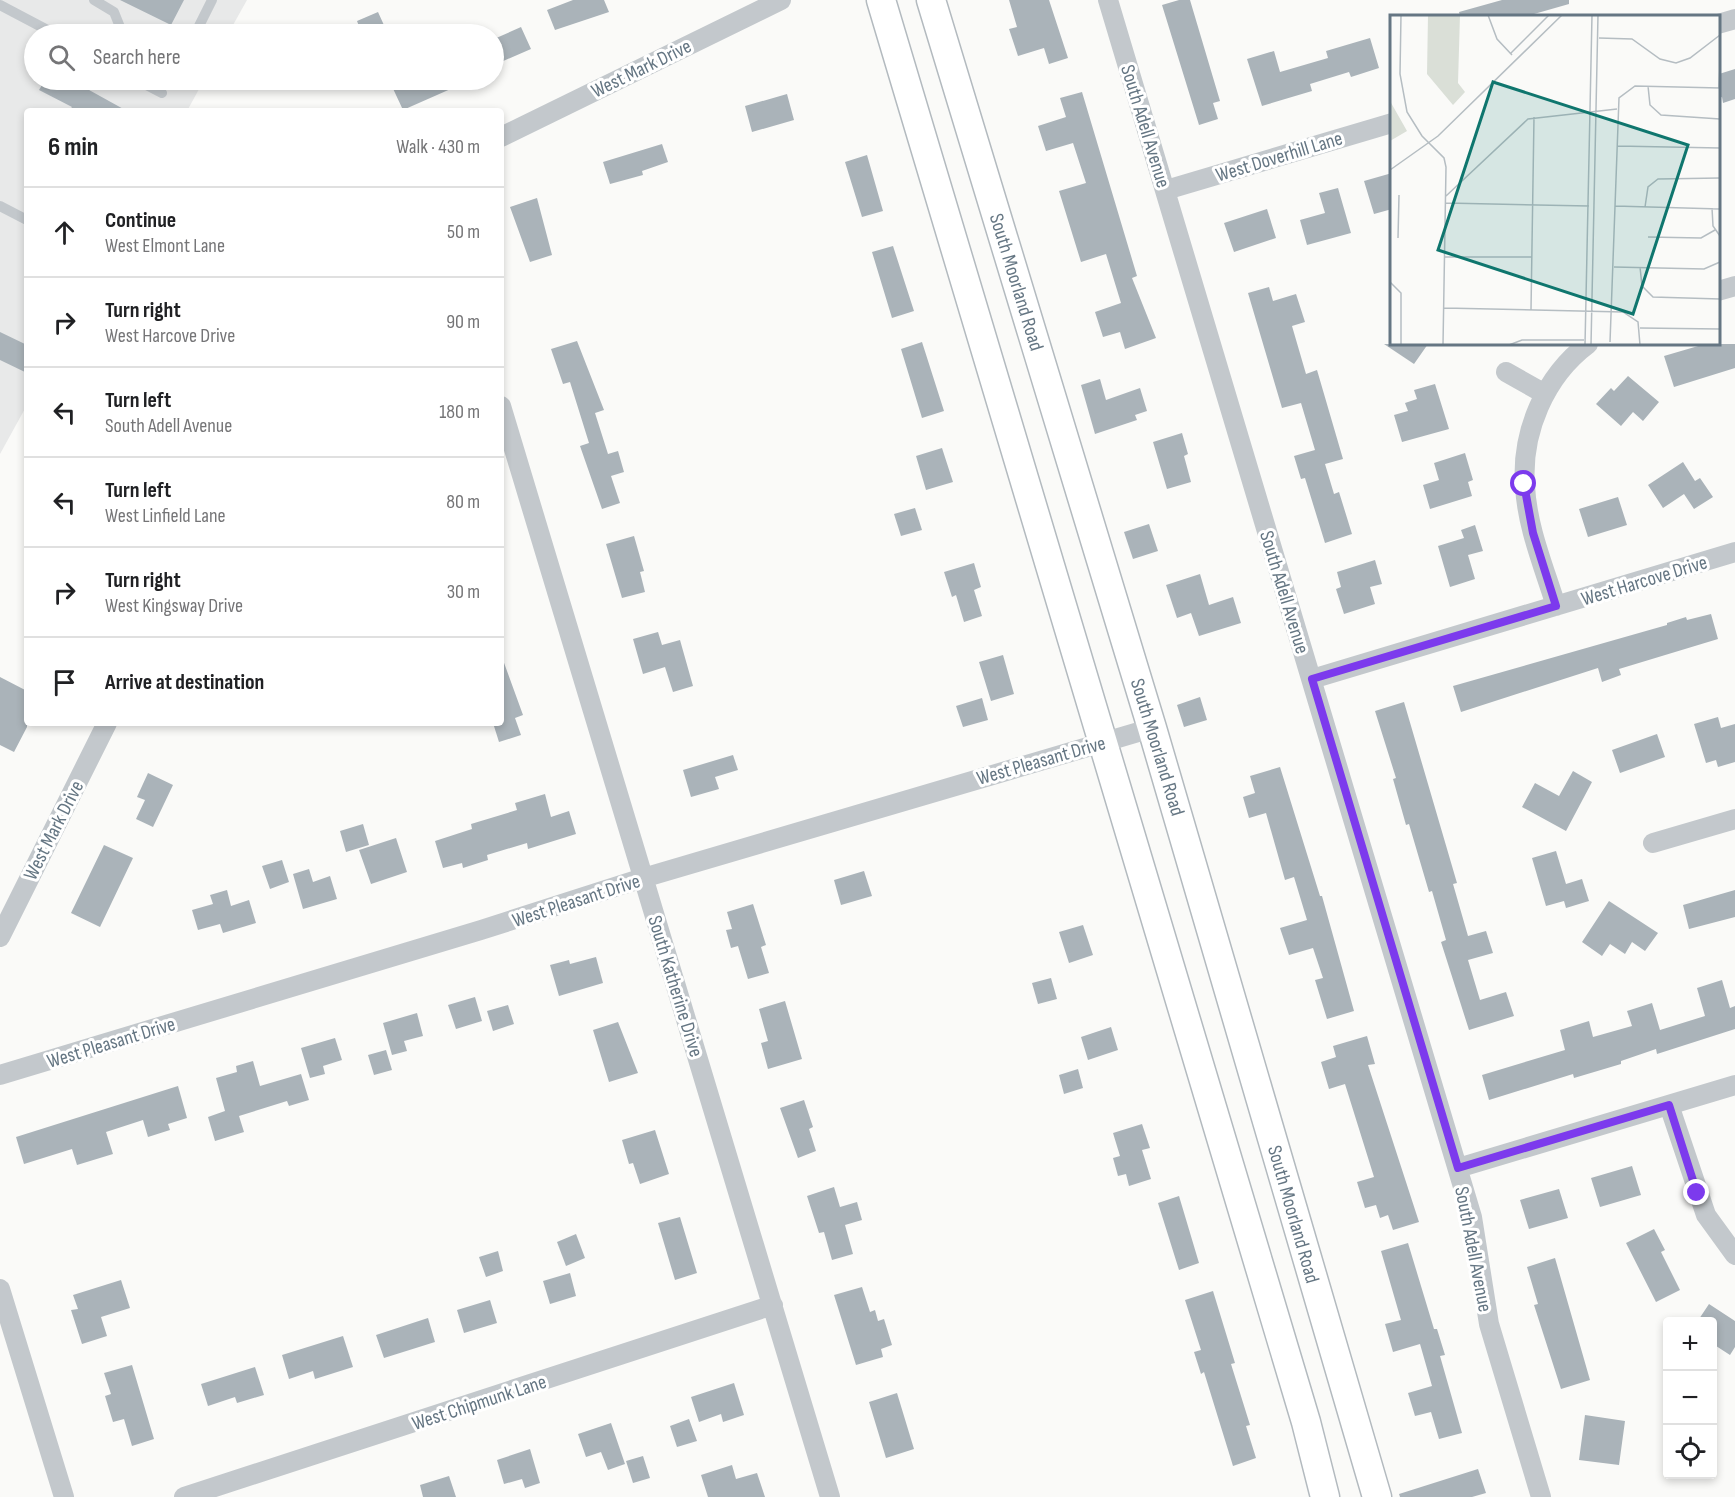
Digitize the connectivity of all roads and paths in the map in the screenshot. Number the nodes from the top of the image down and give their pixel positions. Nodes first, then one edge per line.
1 (94, 0) edge
2 (212, 0) edge
3 (781, 0) edge
4 (881, 0) edge
5 (931, 0) edge
6 (1108, 0) edge
7 (0, 5) edge
8 (1735, 19) edge
9 (36, 24) edge
10 (119, 24) edge
11 (200, 24) edge
12 (1720, 24) edge
13 (156, 90) edge
14 (162, 93) dead end
15 (1390, 124) edge
16 (504, 136) edge
17 (1166, 190) junction
18 (0, 206) edge
19 (24, 218) edge
20 (1735, 286) edge
21 (1720, 291) edge
22 (1587, 345) edge
23 (1506, 372) dead end
24 (1545, 394) junction
25 (504, 416) edge
26 (1735, 552) edge
27 (1556, 606) junction
28 (1312, 679) junction
29 (106, 726) edge
30 (1152, 728) junction
31 (1103, 742) junction
32 (1735, 819) edge
33 (1653, 843) dead end
34 (644, 878) junction
35 (0, 937) edge
36 (0, 1075) edge
37 (1735, 1085) edge
38 (1669, 1105) junction
39 (1458, 1168) junction
40 (1735, 1255) edge
41 (0, 1289) edge
42 (773, 1305) junction
43 (64, 1497) edge
44 (184, 1497) edge
45 (830, 1497) edge
46 (1325, 1497) edge
47 (1377, 1497) edge
48 (1541, 1497) edge

1 - 10 lane
2 - 11 lane
3 - 16 street, West Mark Drive
4 - 31 main road
5 - 30 main road, South Moorland Road
6 - 17 street, South Adell Avenue
7 - 9 lane
8 - 12 street
13 - 14 lane
15 - 17 street, West Doverhill Lane
17 - 28 street, South Adell Avenue
18 - 19 lane
20 - 21 street
22 - 24 street
23 - 24 street
24 - 27 street
25 - 34 street, South Katherine Drive
26 - 27 street, West Harcove Drive
27 - 28 street, West Harcove Drive
28 - 39 street, South Adell Avenue
29 - 35 street, West Mark Drive
30 - 31 street, West Pleasant Drive
30 - 47 main road, South Moorland Road
31 - 34 street, West Pleasant Drive
31 - 46 main road
32 - 33 street
34 - 36 street, West Pleasant Drive
34 - 42 street, South Katherine Drive
37 - 38 street
38 - 39 street
38 - 40 street
39 - 48 street, South Adell Avenue
41 - 43 street
42 - 44 street, West Chipmunk Lane
42 - 45 street, South Katherine Drive

